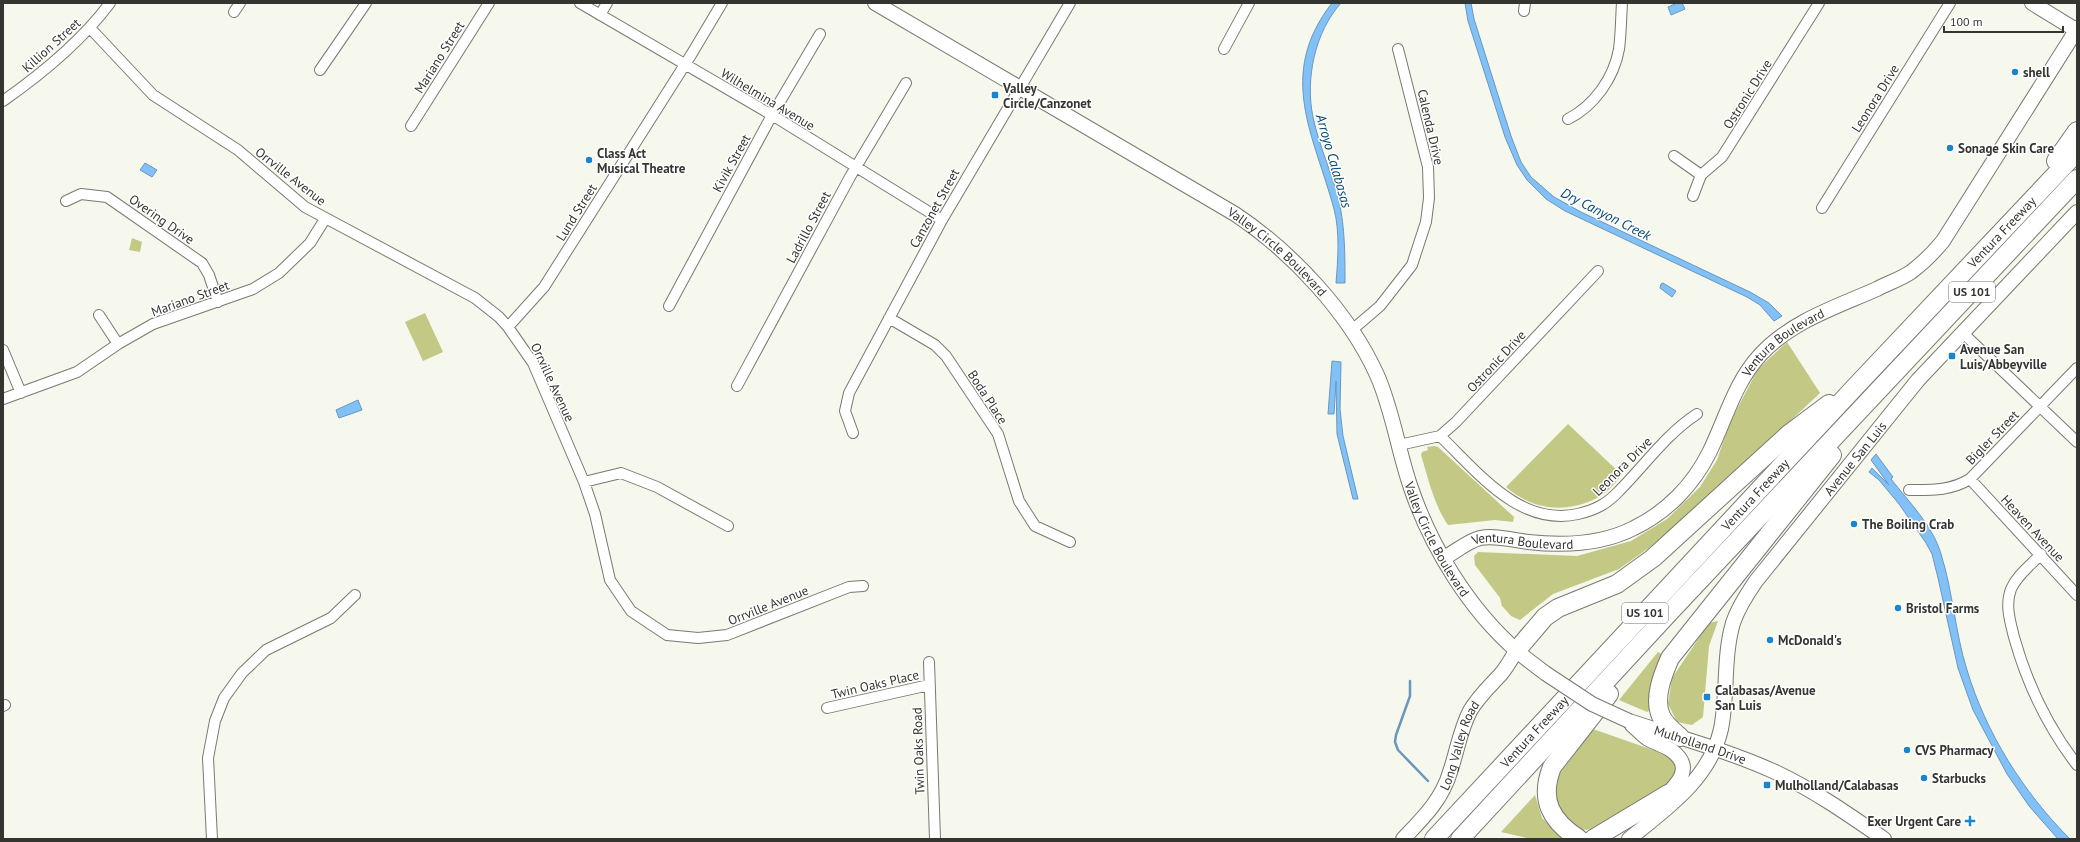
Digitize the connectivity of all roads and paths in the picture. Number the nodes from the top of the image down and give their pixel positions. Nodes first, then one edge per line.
1 (110, 3) edge
2 (240, 3) edge
3 (366, 3) edge
4 (489, 3) edge
5 (580, 3) edge
6 (607, 3) edge
7 (722, 3) edge
8 (875, 3) edge
9 (1070, 3) edge
10 (1249, 3) edge
11 (1622, 3) edge
12 (1820, 3) edge
13 (1950, 3) edge
14 (2032, 3) edge
15 (234, 12) dead end
16 (600, 15) junction
17 (90, 28) junction
18 (2077, 30) edge
19 (820, 34) dead end
20 (1224, 49) dead end
21 (1398, 49) dead end
22 (684, 65) junction
23 (320, 70) dead end
24 (906, 83) dead end
25 (1019, 89) junction
26 (3, 101) edge
27 (772, 115) junction
28 (1568, 119) dead end
29 (411, 126) dead end
30 (2077, 131) edge
31 (2077, 152) edge
32 (1674, 156) dead end
33 (856, 167) junction
34 (1701, 176) junction
35 (2077, 179) edge
36 (1693, 196) dead end
37 (66, 201) dead end
38 (1822, 208) dead end
39 (2077, 212) edge
40 (2019, 214) junction
41 (325, 219) junction
42 (942, 220) junction
43 (1598, 271) dead end
44 (218, 302) junction
45 (668, 306) dead end
46 (99, 315) dead end
47 (889, 318) junction
48 (508, 327) junction
49 (1352, 330) junction
50 (1962, 333) junction
51 (118, 344) junction
52 (3, 350) edge
53 (2077, 368) edge
54 (737, 386) dead end
55 (1855, 387) junction
56 (21, 393) junction
57 (3, 399) edge
58 (1867, 404) junction
59 (2040, 407) junction
60 (1697, 414) dead end
61 (853, 433) dead end
62 (1440, 436) junction
63 (2077, 442) edge
64 (1399, 445) junction
65 (1970, 479) junction
66 (584, 482) junction
67 (1909, 490) dead end
68 (728, 526) dead end
69 (1070, 542) dead end
70 (2041, 554) junction
71 (1444, 558) junction
72 (863, 586) dead end
73 (2077, 595) edge
74 (355, 596) dead end
75 (1669, 613) junction
76 (1516, 651) junction
77 (929, 662) dead end
78 (929, 685) junction
79 (827, 708) dead end
80 (1629, 722) junction
81 (1680, 738) junction
82 (1714, 748) junction
83 (2077, 766) edge
84 (1668, 794) junction
85 (212, 839) edge
86 (935, 839) edge
87 (1403, 839) edge
88 (1434, 839) edge
89 (1460, 839) edge
90 (1579, 839) edge
91 (1593, 839) edge
92 (1619, 839) edge
93 (1629, 839) edge
94 (1884, 839) edge

1 - 17 street, Killion Street
2 - 15 street
3 - 23 street
4 - 29 street, Mariano Street
5 - 16 street, Wilhelmina Avenue
6 - 16 street
7 - 22 street, Lund Street
8 - 25 main road, Valley Circle Boulevard
9 - 25 street, Canzonet Street
10 - 20 street
11 - 28 street
12 - 34 street, Ostronic Drive
13 - 38 street, Leonora Drive
14 - 18 main road
16 - 22 street, Wilhelmina Avenue
17 - 26 street, Killion Street
17 - 41 street, Orrville Avenue
18 - 71 main road, Ventura Boulevard
19 - 27 street, Kivik Street
21 - 49 street, Calenda Drive
22 - 27 street, Wilhelmina Avenue
22 - 48 street, Lund Street
24 - 33 street, Ladrillo Street
25 - 42 street, Canzonet Street
25 - 49 main road, Valley Circle Boulevard
27 - 33 street, Wilhelmina Avenue
27 - 45 street, Kivik Street
30 - 40 highway
31 - 40 highway, Ventura Freeway / US 101
32 - 34 street
33 - 42 street, Wilhelmina Avenue
33 - 54 street, Ladrillo Street
34 - 36 street, Ostronic Drive
35 - 58 highway, Ventura Freeway / US 101
37 - 44 street, Overing Drive
39 - 50 main road, Avenue San Luis
40 - 55 highway, Ventura Freeway / US 101
41 - 44 street, Mariano Street
41 - 48 street, Orrville Avenue
42 - 47 street, Canzonet Street
43 - 62 street, Ostronic Drive
44 - 51 street, Mariano Street
46 - 51 street
47 - 61 street, Canzonet Street
47 - 69 street, Boda Place
48 - 66 street, Orrville Avenue
49 - 64 main road, Valley Circle Boulevard
50 - 59 street
50 - 82 main road, Avenue San Luis
51 - 56 street, Mariano Street
52 - 56 street
53 - 59 street, Bigler Street
55 - 76 highway
55 - 88 highway, Ventura Freeway / US 101
56 - 57 street, Mariano Street
58 - 75 highway, Ventura Freeway / US 101
58 - 81 highway
59 - 63 street
59 - 65 street, Bigler Street
60 - 62 street, Leonora Drive
62 - 64 street, Ostronic Drive
64 - 71 main road, Valley Circle Boulevard
65 - 67 street, Bigler Street
65 - 70 street, Heaven Avenue
66 - 68 street
66 - 72 street, Orrville Avenue
70 - 73 street, Heaven Avenue
70 - 83 street
71 - 76 main road, Valley Circle Boulevard
74 - 85 street
75 - 89 highway, Ventura Freeway / US 101
75 - 90 highway
76 - 80 main road, Mulholland Drive, bridge
76 - 87 main road, Long Valley Road
77 - 78 street, Twin Oaks Road
78 - 79 street, Twin Oaks Place
78 - 86 street, Twin Oaks Road
80 - 81 main road, Mulholland Drive
80 - 84 main road
81 - 82 main road, Mulholland Drive
82 - 93 main road, Avenue San Luis
82 - 94 main road, Mulholland Drive
84 - 91 highway
84 - 92 main road

